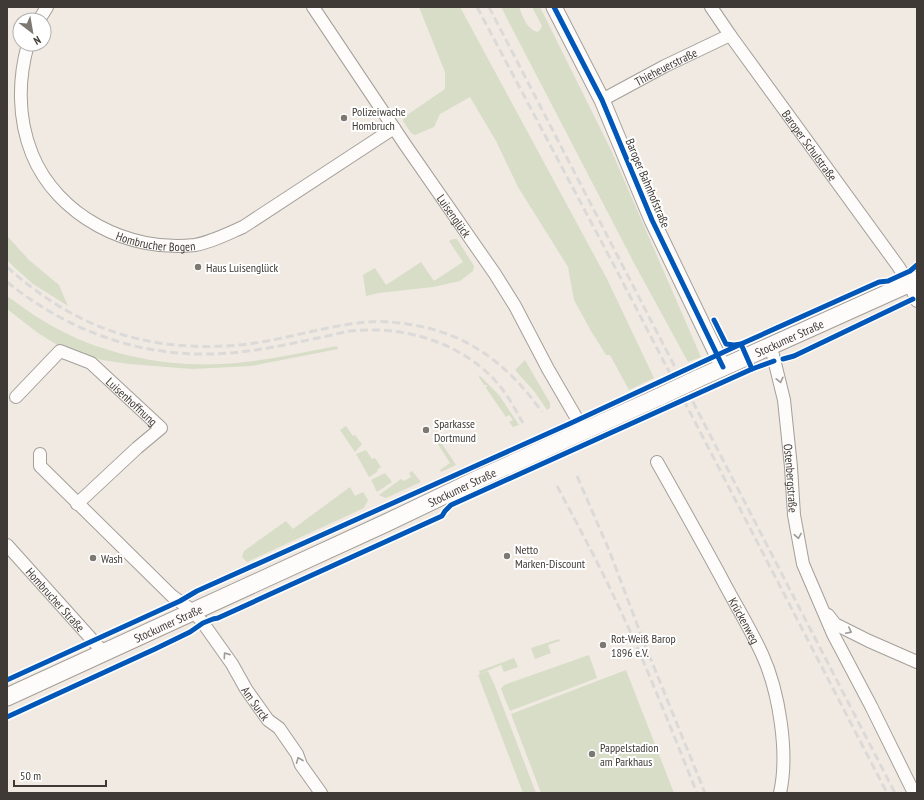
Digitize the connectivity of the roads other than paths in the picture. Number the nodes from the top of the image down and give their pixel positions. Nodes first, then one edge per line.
1 (313, 7) edge
2 (554, 7) edge
3 (711, 7) edge
4 (730, 35) junction
5 (27, 52) edge
6 (602, 100) junction
7 (394, 128) junction
8 (913, 281) edge
9 (917, 301) edge
10 (771, 347) junction
11 (723, 367) junction
12 (16, 397) dead end
13 (584, 431) junction
14 (40, 454) dead end
15 (658, 462) dead end
16 (77, 504) junction
17 (7, 546) edge
18 (820, 606) junction
19 (193, 611) junction
20 (104, 653) junction
21 (917, 662) edge
22 (7, 697) edge
23 (321, 793) edge
24 (780, 793) edge
25 (914, 793) edge

1 - 7 street, Luisenglück
2 - 6 street, Baroper Bahnhofstraße
3 - 4 street, Baroper Schulstraße
4 - 6 street, Thieheuerstraße
4 - 8 street, Baroper Schulstraße
5 - 7 street, Hombrucher Bogen
6 - 11 street, Baroper Bahnhofstraße
7 - 13 street, Luisenglück
8 - 9 street, Baroper Schulstraße
8 - 10 main road, Stockumer Straße
10 - 11 main road, Stockumer Straße
10 -> 18 street, Ostenbergstraße
11 - 13 main road, Stockumer Straße, bridge
12 - 16 street, Luisenhoffnung
13 - 19 main road, Stockumer Straße
14 - 16 street
15 - 24 street, Krückenweg
16 - 19 street
17 - 20 street, Hombrucher Straße
18 -> 21 street, Ostenbergstraße
18 - 25 street, Ostenbergstraße
19 - 20 main road, Stockumer Straße
23 -> 19 street, Am Surck
20 - 22 main road, Stockumer Straße

